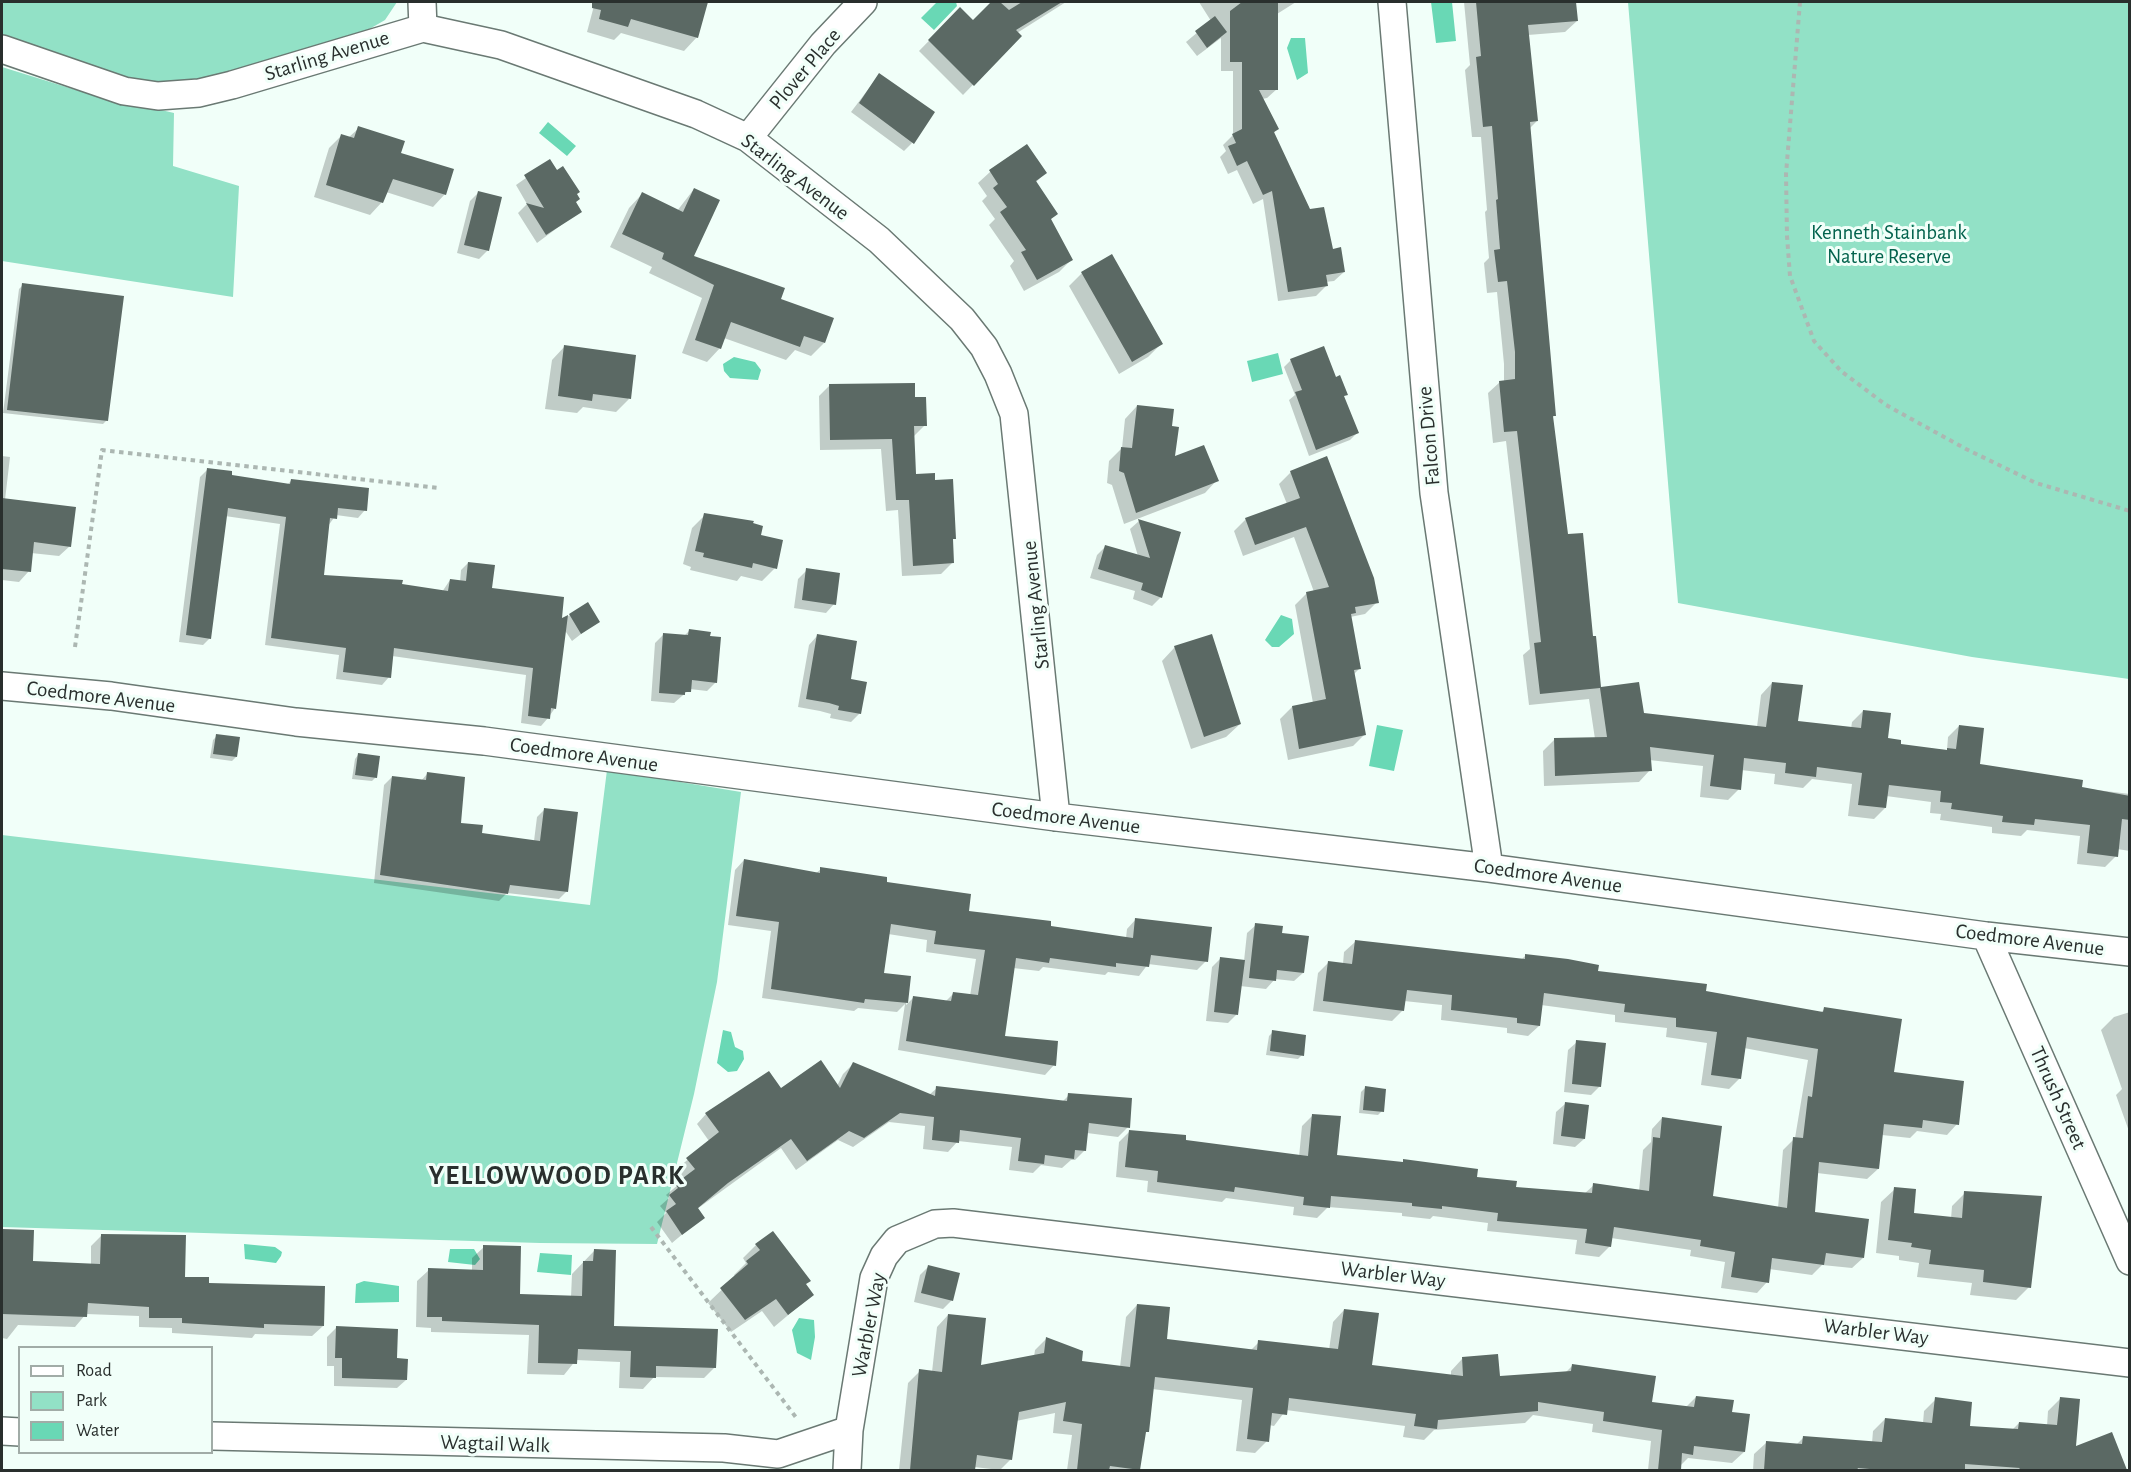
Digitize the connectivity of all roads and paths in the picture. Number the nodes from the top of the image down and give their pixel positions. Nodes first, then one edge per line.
1 (863, 2) edge
2 (1392, 2) edge
3 (1800, 2) edge
4 (422, 15) edge
5 (2, 49) edge
6 (748, 138) junction
7 (439, 488) dead end
8 (2130, 511) edge
9 (75, 647) dead end
10 (2, 686) edge
11 (1056, 817) junction
12 (1489, 868) junction
13 (1986, 936) junction
14 (2130, 952) edge
15 (651, 1227) dead end
16 (2130, 1261) edge
17 (2130, 1363) edge
18 (849, 1430) junction
19 (2, 1431) edge
20 (18, 1432) edge
21 (213, 1436) edge
22 (816, 1442) junction
23 (786, 1462) edge
24 (847, 1470) edge

1 - 6 street, Plover Place
2 - 12 street, Falcon Drive
3 - 8 path
4 - 5 street, Starling Avenue
4 - 6 street, Starling Avenue
6 - 11 street, Starling Avenue
7 - 9 path
10 - 11 street, Coedmore Avenue
11 - 12 street, Coedmore Avenue
12 - 13 street, Coedmore Avenue
13 - 14 street, Coedmore Avenue
13 - 16 street, Thrush Street
15 - 22 path
17 - 18 street, Warbler Way
18 - 22 street, Wagtail Walk
18 - 24 street, Warbler Way
19 - 20 street
21 - 23 street, Wagtail Walk
22 - 23 street, Wagtail Walk

